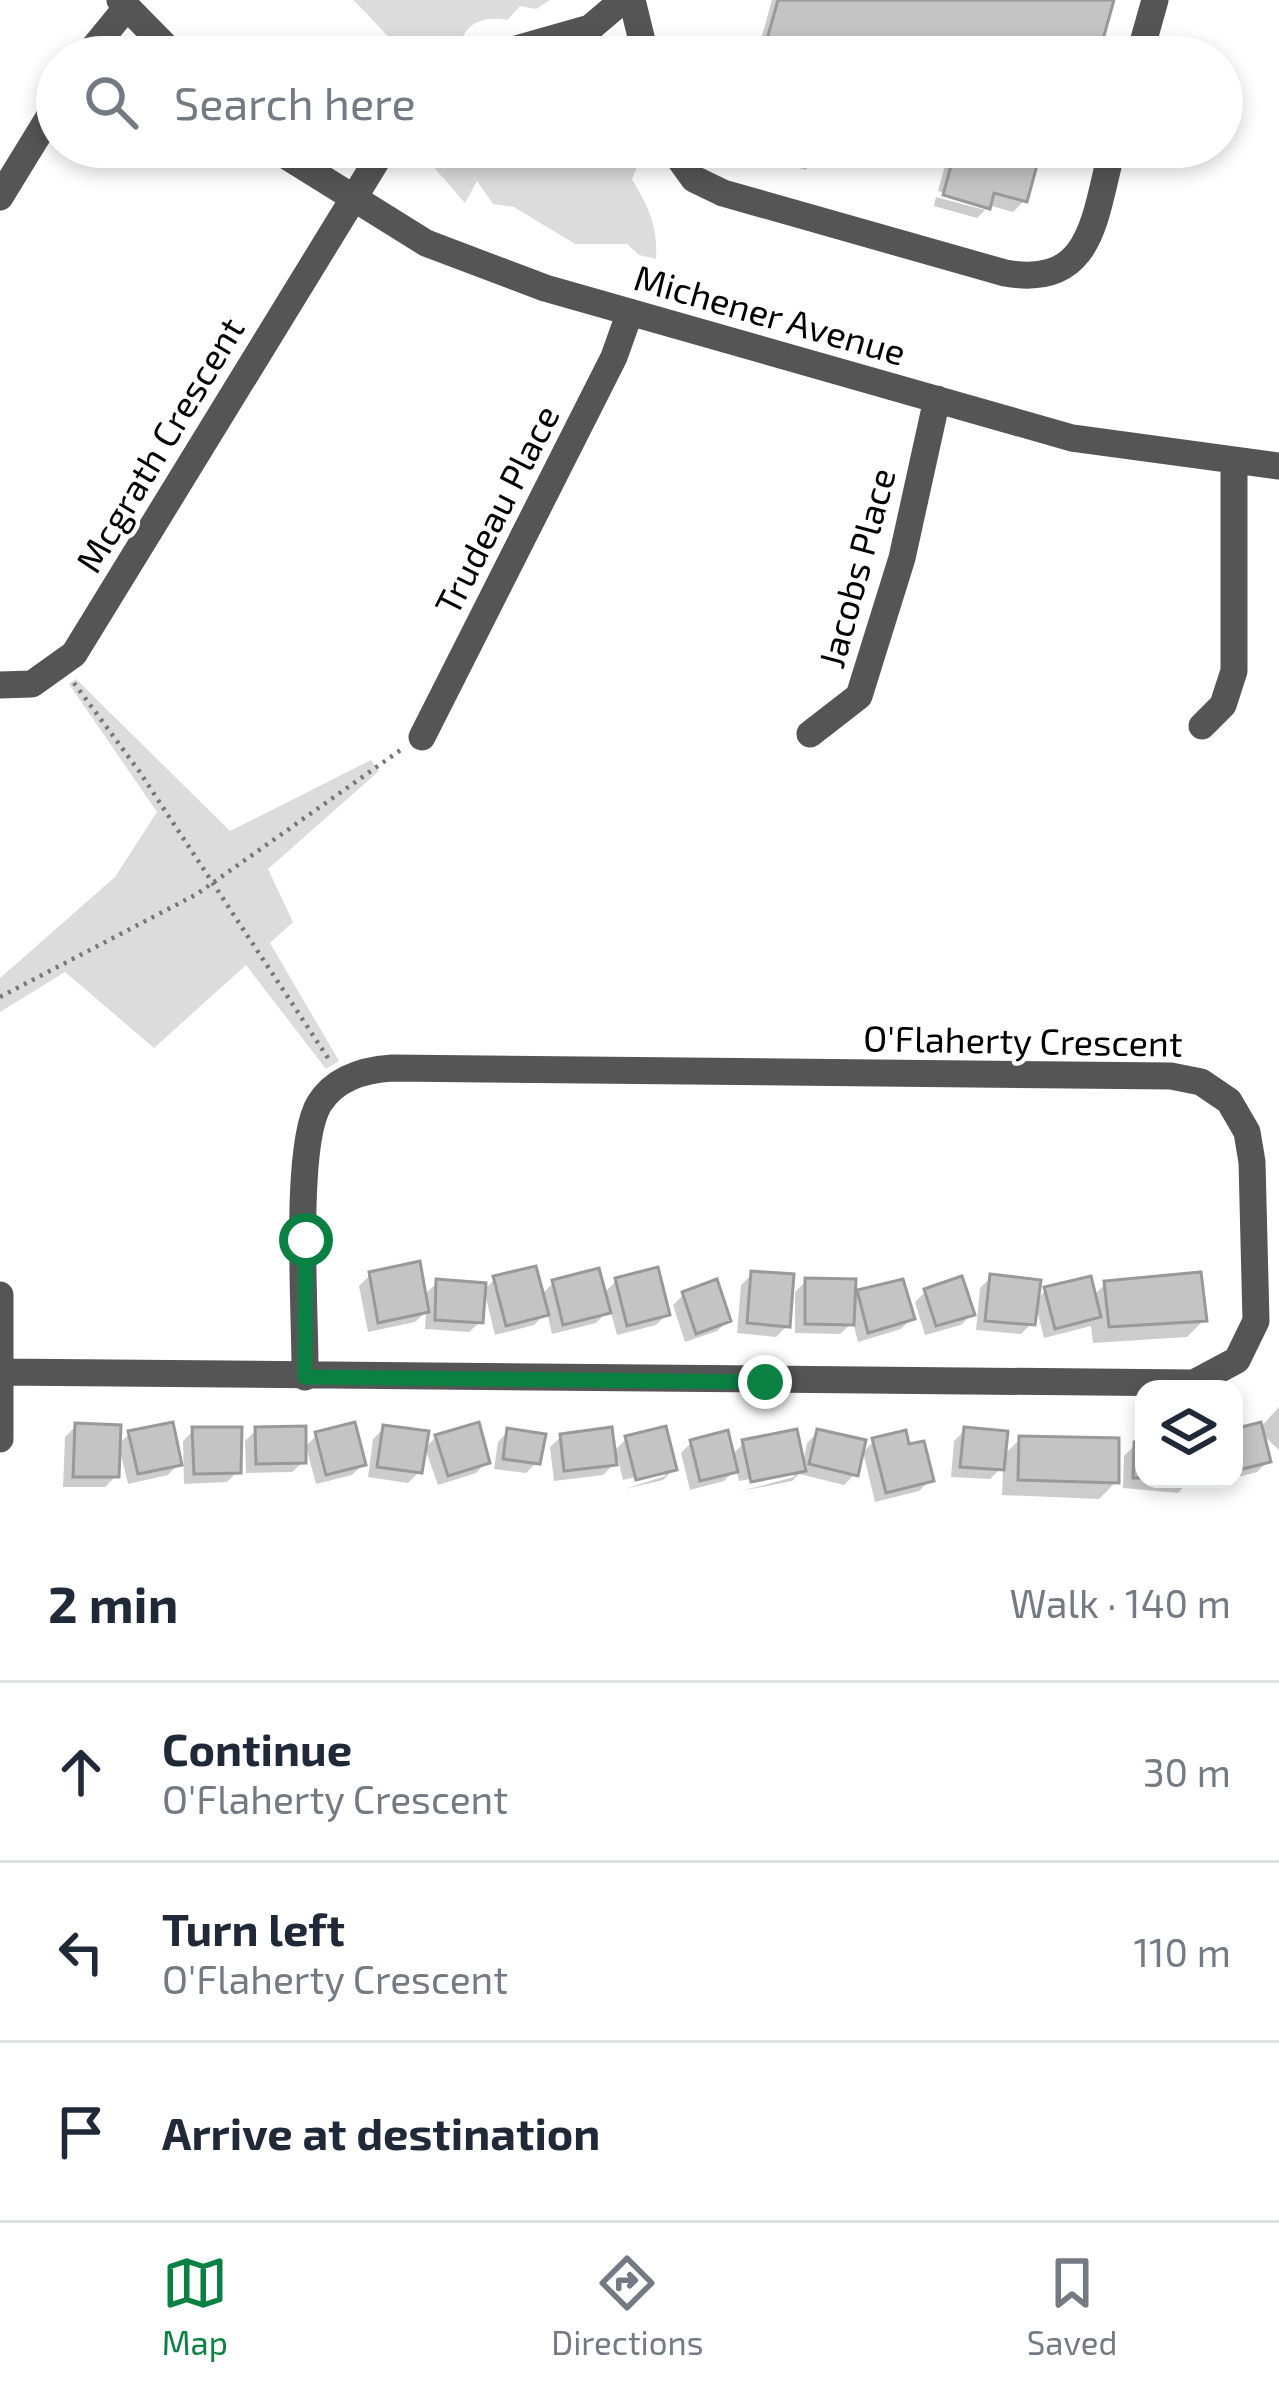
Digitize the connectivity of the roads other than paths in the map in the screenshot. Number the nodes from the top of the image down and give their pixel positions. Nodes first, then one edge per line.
1 (622, 0) edge
2 (632, 0) edge
3 (1155, 0) edge
4 (124, 4) edge
5 (101, 36) edge
6 (155, 36) edge
7 (562, 36) edge
8 (641, 36) edge
9 (1145, 36) edge
10 (36, 138) edge
11 (303, 168) edge
12 (372, 168) edge
13 (687, 168) edge
14 (1107, 168) edge
15 (0, 197) edge
16 (351, 201) junction
17 (630, 312) junction
18 (938, 399) junction
19 (1234, 462) junction
20 (1279, 466) edge
21 (0, 685) edge
22 (1202, 726) dead end
23 (810, 734) dead end
24 (422, 737) road end
25 (0, 1295) edge
26 (1, 1372) edge
27 (305, 1377) junction
28 (0, 1439) edge

1 - 7 street
2 - 8 street
3 - 9 street
4 - 5 street
4 - 6 street
10 - 15 street
11 - 16 street, Michener Avenue
12 - 16 street, Mcgrath Crescent
13 - 14 street
16 - 17 street, Michener Avenue
16 - 21 street, Mcgrath Crescent
17 - 18 street, Michener Avenue
17 - 24 street, Trudeau Place
18 - 19 street, Michener Avenue
18 - 23 street, Jacobs Place
19 - 20 street, Michener Avenue
19 - 22 street
25 - 26 street
26 - 27 street, O'Flaherty Crescent
26 - 28 street
27 - 27 street, O'Flaherty Crescent

